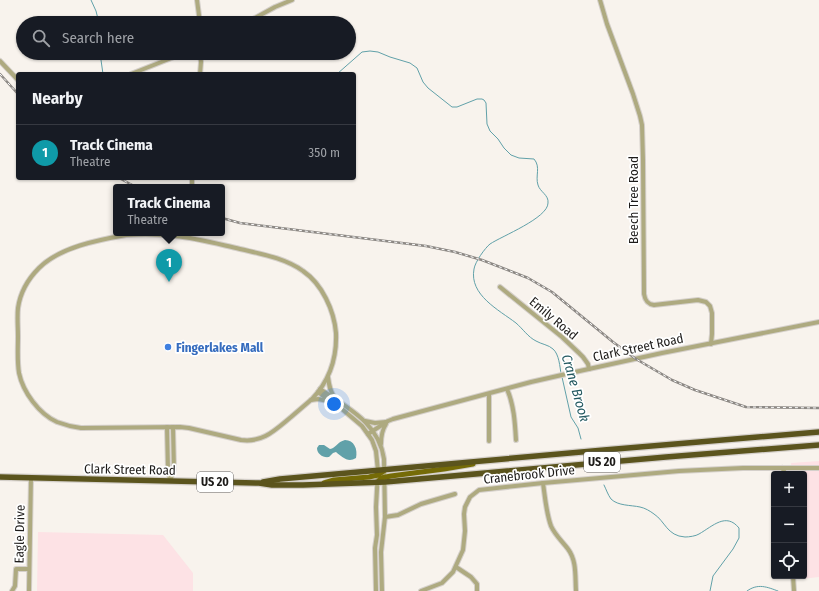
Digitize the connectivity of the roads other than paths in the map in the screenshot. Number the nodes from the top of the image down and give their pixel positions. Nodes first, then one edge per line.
1 (197, 0) edge
2 (292, 0) edge
3 (600, 0) edge
4 (199, 16) edge
5 (259, 16) edge
6 (166, 60) edge
7 (201, 60) edge
8 (0, 62) edge
9 (136, 72) edge
10 (200, 72) edge
11 (16, 78) edge
12 (120, 236) edge
13 (171, 236) edge
14 (500, 287) dead end
15 (819, 322) edge
16 (711, 344) junction
17 (589, 369) junction
18 (328, 377) junction
19 (507, 389) junction
20 (319, 391) junction
21 (489, 394) junction
22 (311, 400) junction
23 (330, 401) junction
24 (338, 401) junction
25 (365, 421) junction
26 (388, 421) junction
27 (167, 427) junction
28 (173, 427) junction
29 (373, 431) junction
30 (819, 432) edge
31 (368, 434) junction
32 (516, 440) dead end
33 (489, 441) dead end
34 (819, 445) edge
35 (381, 446) junction
36 (491, 460) junction
37 (782, 468) junction
38 (819, 468) edge
39 (385, 470) junction
40 (784, 471) edge
41 (378, 473) junction
42 (0, 477) edge
43 (31, 477) junction
44 (385, 479) junction
45 (170, 480) junction
46 (378, 482) junction
47 (544, 482) junction
48 (259, 483) junction
49 (318, 485) junction
50 (455, 494) dead end
51 (376, 507) junction
52 (385, 517) junction
53 (456, 567) junction
54 (29, 569) junction
55 (793, 579) edge
56 (12, 591) edge
57 (29, 591) edge
58 (376, 591) edge
59 (382, 591) edge
60 (421, 591) edge
61 (477, 591) edge
62 (576, 591) edge
63 (794, 591) edge

1 - 4 street
2 - 5 street
3 - 16 street, Beech Tree Road
6 - 9 street
7 - 10 street
8 - 11 street
12 - 27 street
13 - 18 street
14 - 17 street, Emily Road
15 - 16 street, Clark Street Road
16 - 17 street, Clark Street Road
17 - 19 street, Clark Street Road
18 - 20 street
18 - 24 street
19 - 21 street, Clark Street Road
19 - 32 street
20 - 22 street
20 - 23 street
20 - 24 street
21 - 26 street, Clark Street Road
21 - 33 street
22 - 23 street
22 - 28 street
23 - 31 street
24 - 25 street
25 - 26 street
25 - 29 street
26 - 29 street, Clark Street Road
26 - 35 street
27 - 28 street
27 - 45 street
28 - 45 street
29 - 31 street, Clark Street Road
29 - 35 street
30 - 36 highway, US 20
31 - 41 street
34 - 44 highway, Clark Street Road / US 20
35 - 39 street
36 - 39 highway, US 20
36 - 44 main road
37 - 38 street, Cranebrook Drive
37 - 40 street
37 - 47 street, Cranebrook Drive
39 - 41 highway, Clark Street Road / US 20
39 - 44 street
41 - 46 street
41 - 48 highway, Clark Street Road / US 20
41 - 49 main road
42 - 43 highway, Clark Street Road / US 20
43 - 45 highway, Clark Street Road / US 20
43 - 54 street, Eagle Drive
44 - 46 highway, Clark Street Road / US 20
44 - 52 street
45 - 48 highway, Clark Street Road / US 20
46 - 49 highway, Clark Street Road / US 20
46 - 51 street
47 - 53 street, Cranebrook Drive
47 - 62 street
48 - 49 highway, Clark Street Road / US 20
50 - 52 street
51 - 52 street
51 - 58 street
52 - 59 street
53 - 60 street, Cranebrook Drive
53 - 61 street
54 - 56 street
54 - 57 street, Eagle Drive
55 - 63 street

